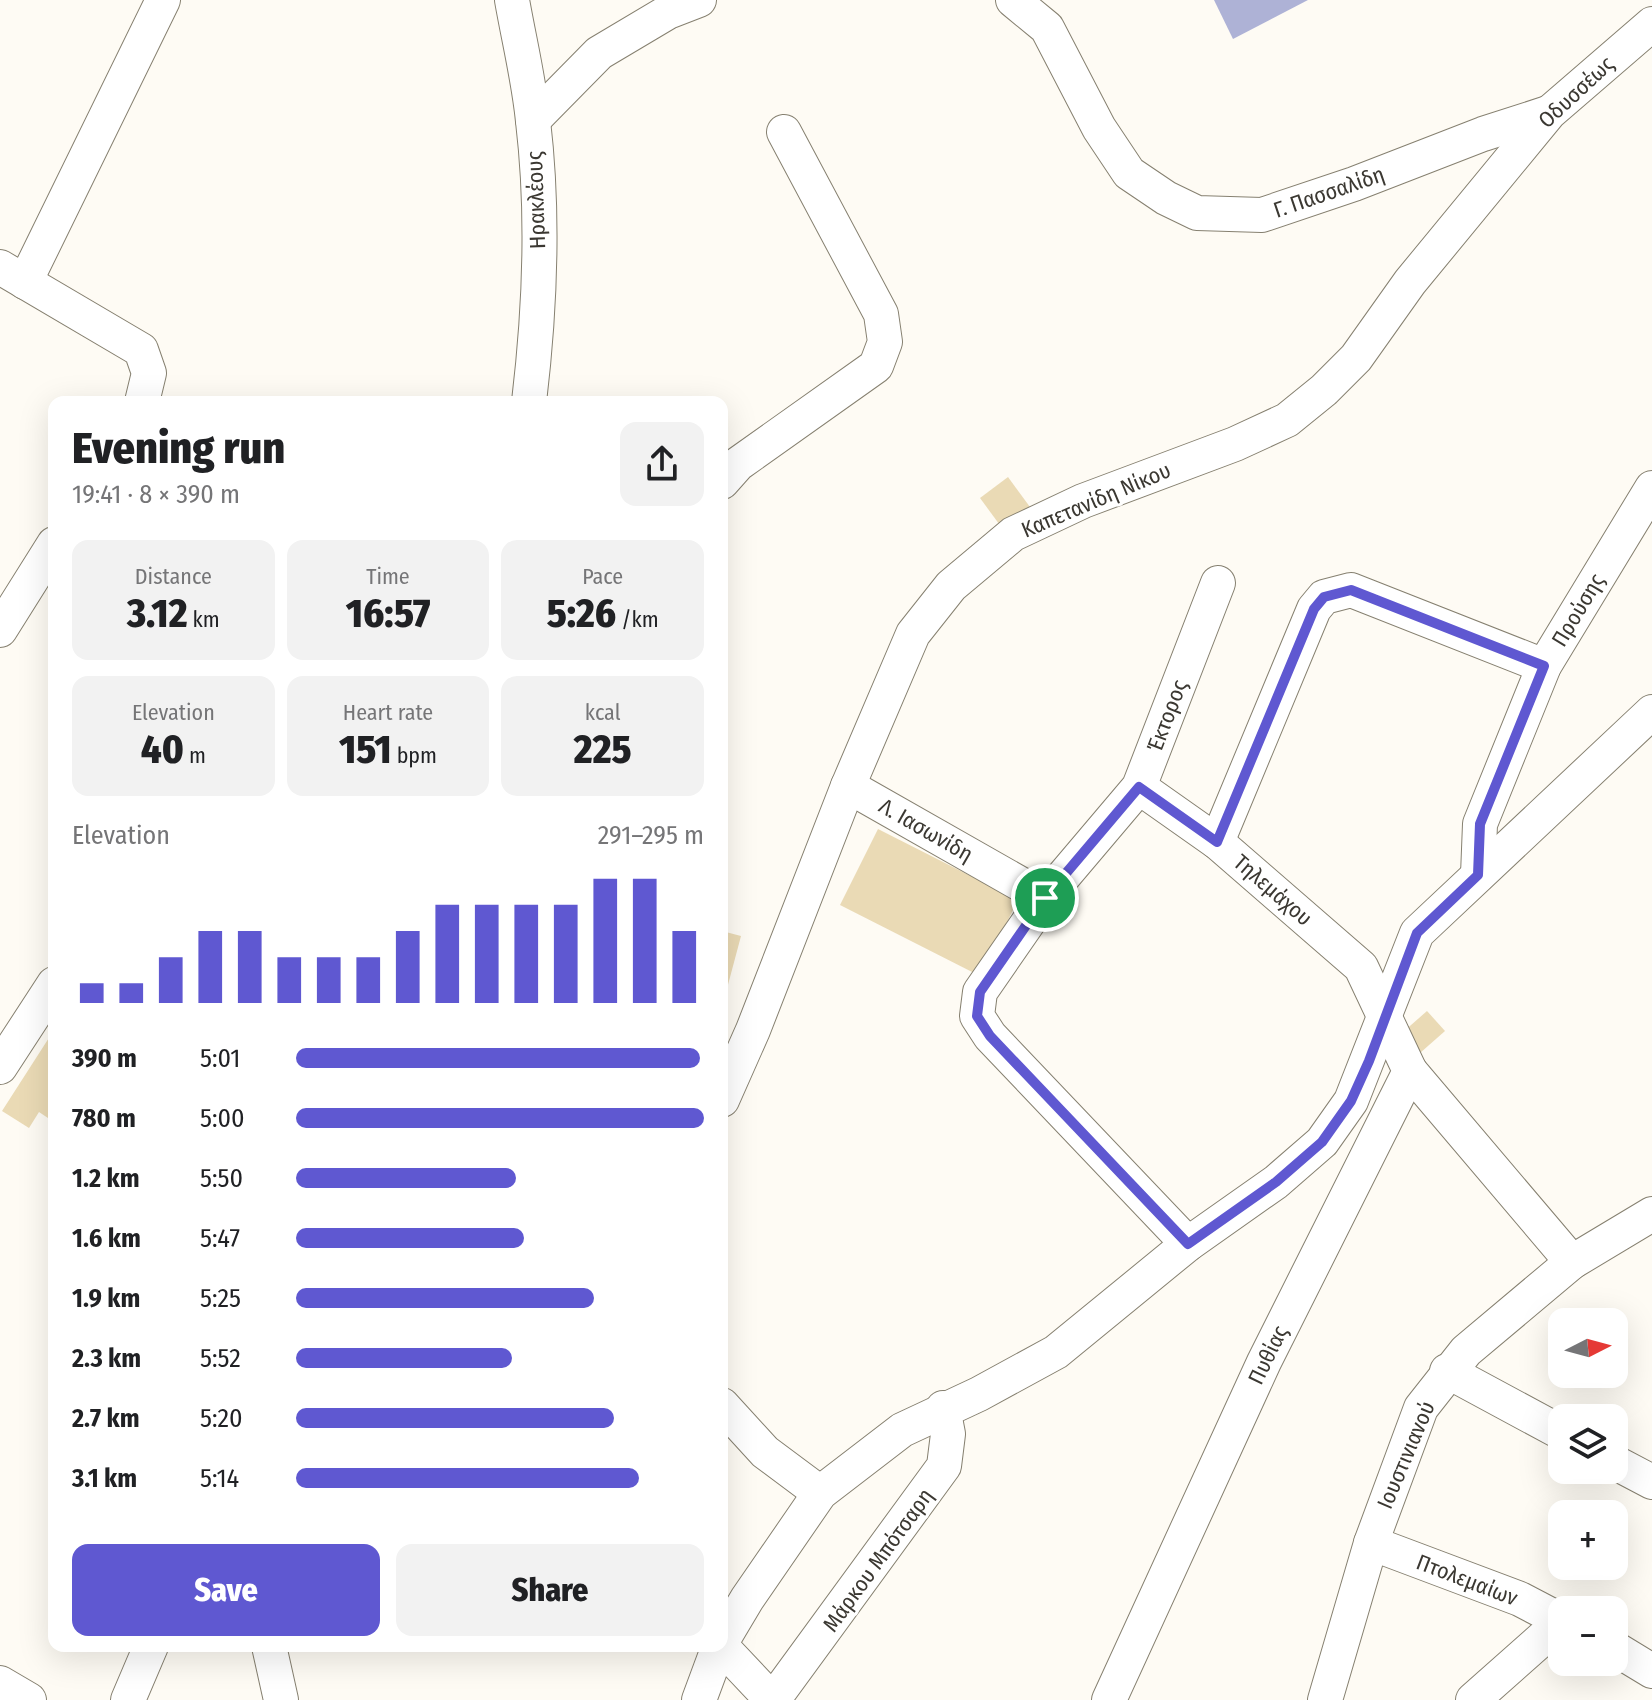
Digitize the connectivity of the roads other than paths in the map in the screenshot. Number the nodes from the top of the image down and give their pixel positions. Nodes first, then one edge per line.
1 (163, 0) edge
2 (512, 0) edge
3 (699, 0) edge
4 (1013, 0) edge
5 (1652, 24) edge
6 (1549, 113) junction
7 (533, 120) junction
8 (784, 132) dead end
9 (1505, 165) joint
10 (12, 274) edge
11 (143, 396) edge
12 (529, 396) edge
13 (728, 475) edge
14 (1652, 488) edge
15 (48, 554) edge
16 (1218, 583) dead end
17 (0, 630) edge
18 (1544, 666) junction
19 (1652, 712) edge
20 (848, 786) junction
21 (1139, 787) junction
22 (1217, 842) junction
23 (1478, 875) junction
24 (1045, 898) junction
25 (48, 993) edge
26 (1385, 1014) junction
27 (0, 1067) edge
28 (1410, 1071) junction
29 (728, 1081) edge
30 (1652, 1214) edge
31 (1188, 1244) junction
32 (1572, 1262) junction
33 (1447, 1371) junction
34 (943, 1408) junction
35 (728, 1412) edge
36 (1548, 1425) edge
37 (1628, 1469) edge
38 (1652, 1482) edge
39 (820, 1493) junction
40 (1371, 1543) junction
41 (1548, 1614) edge
42 (728, 1632) edge
43 (1548, 1633) edge
44 (148, 1652) edge
45 (270, 1652) edge
46 (718, 1652) edge
47 (728, 1652) edge
48 (1628, 1656) edge
49 (1652, 1671) edge
50 (0, 1683) edge
51 (29, 1700) edge
52 (128, 1700) edge
53 (281, 1700) edge
54 (699, 1700) edge
55 (772, 1700) edge
56 (1109, 1700) edge
57 (1325, 1700) edge
58 (1473, 1700) edge

1 - 10 street
2 - 7 street, Ηρακλέους
3 - 7 street
4 - 6 street, Γ. Πασσαλίδη
5 - 6 street, Οδυσσέως
6 - 9 street, Οδυσσέως
7 - 12 street, Ηρακλέους
8 - 13 street
9 - 20 street, Καπετανίδη Νίκου
10 - 11 street
14 - 18 street, Προύσης
15 - 17 street
16 - 21 street, Έκτορος
18 - 22 street
18 - 23 street, Προύσης
19 - 23 street
20 - 24 street, Λ. Ιασωνίδη
20 - 29 street, Καπετανίδη Νίκου
21 - 22 street, Τηλεμάχου
21 - 24 street, Έκτορος
22 - 26 street, Τηλεμάχου
23 - 26 street
24 - 31 street, Έκτορος
25 - 27 street
26 - 28 street
26 - 31 street
28 - 32 street
28 - 56 street, Πυθίας
30 - 32 street, Ιουστινιανού
31 - 34 street
32 - 33 street, Ιουστινιανού
33 - 36 street
33 - 40 street, Ιουστινιανού
34 - 39 street
34 - 55 street, Μάρκου Μπότσαρη
35 - 39 street
37 - 38 street
39 - 42 street
40 - 41 street, Πτολεμαίων
40 - 57 street, Ιουστινιανού
43 - 58 street
44 - 52 street
45 - 53 street
46 - 54 street
47 - 55 street
48 - 49 street
50 - 51 street

